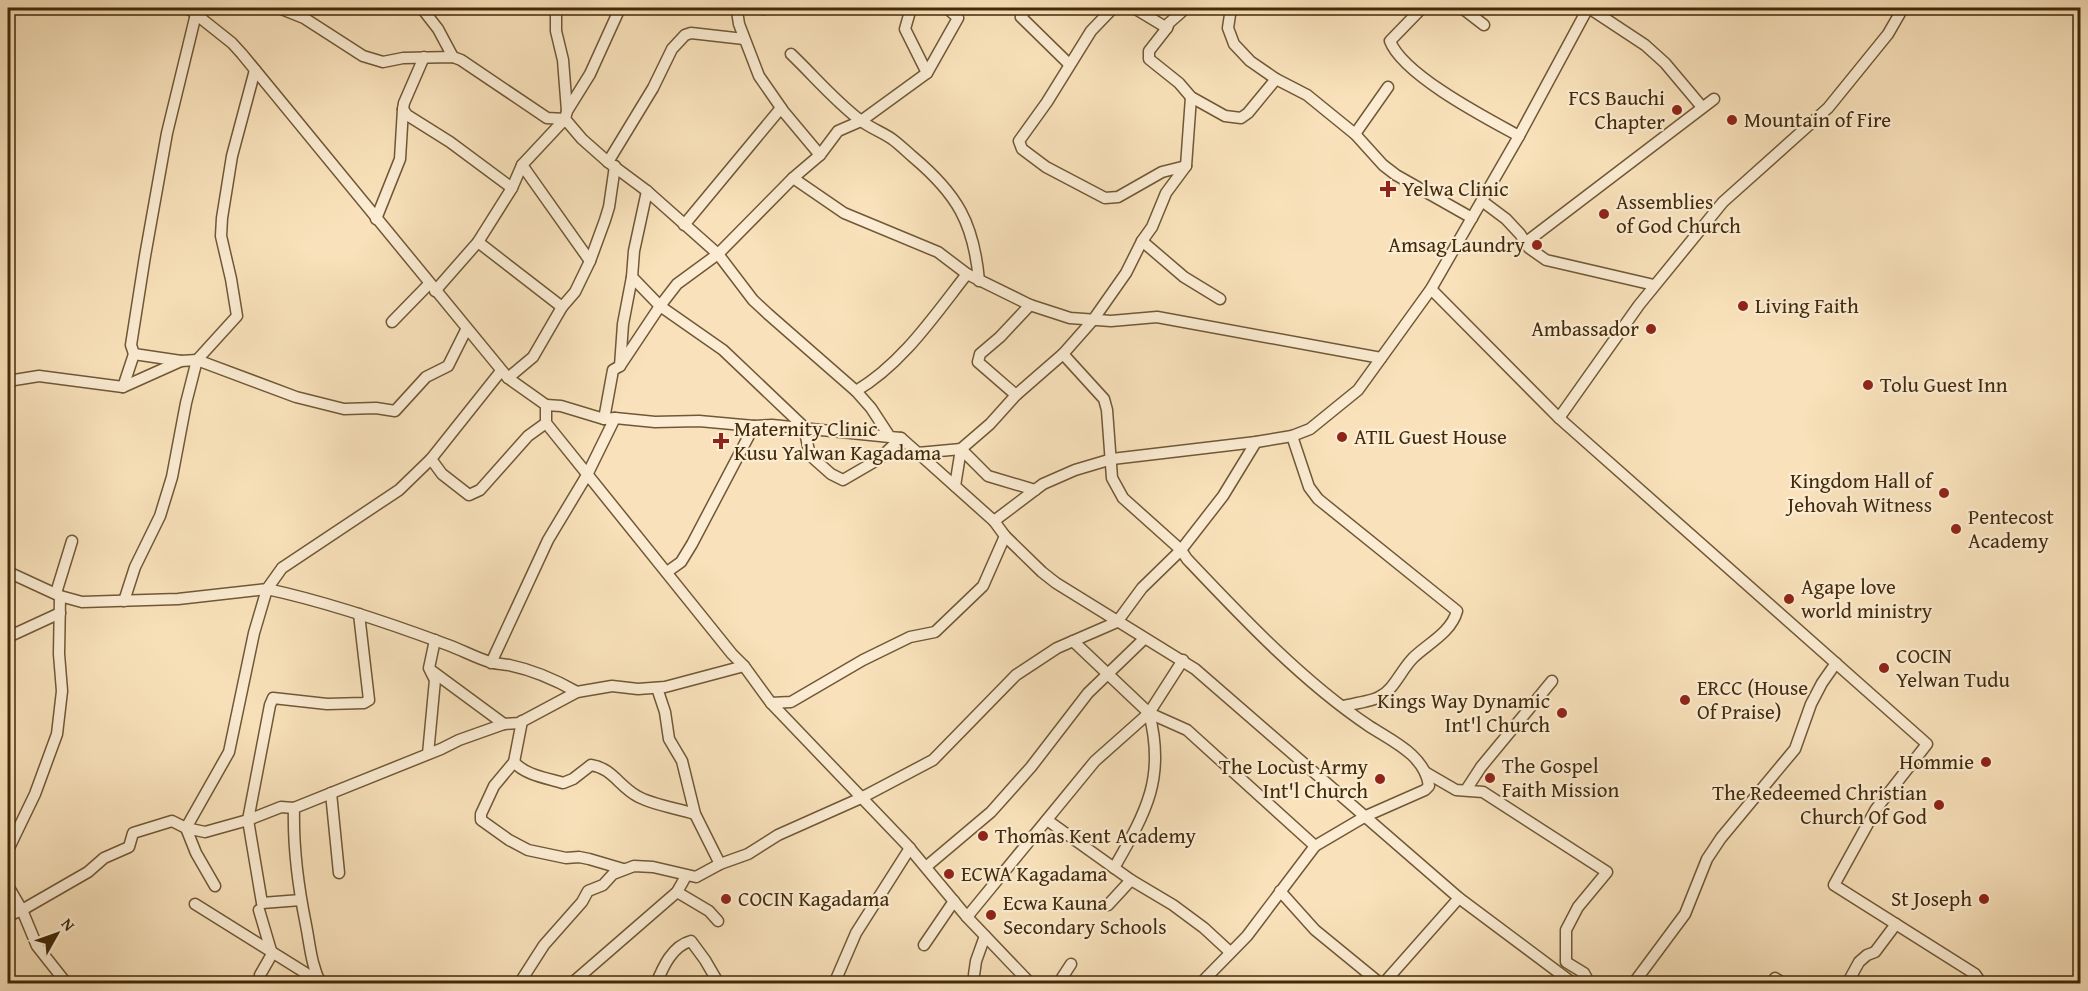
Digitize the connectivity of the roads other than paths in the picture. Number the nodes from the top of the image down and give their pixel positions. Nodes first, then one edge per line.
1 (279, 8) edge
2 (426, 8) edge
3 (553, 8) edge
4 (620, 8) edge
5 (738, 8) edge
6 (757, 8) edge
7 (768, 8) edge
8 (911, 8) edge
9 (949, 8) edge
10 (1027, 8) edge
11 (1113, 8) edge
12 (1134, 8) edge
13 (1186, 8) edge
14 (1231, 8) edge
15 (1422, 8) edge
16 (1462, 8) edge
17 (1589, 8) edge
18 (1903, 8) edge
19 (192, 11) edge
20 (1484, 25) dead end
21 (1167, 28) junction
22 (744, 39) junction
23 (791, 54) dead end
24 (424, 57) junction
25 (453, 57) junction
26 (1069, 64) junction
27 (255, 70) junction
28 (927, 73) junction
29 (1276, 79) junction
30 (1388, 87) dead end
31 (1191, 97) junction
32 (1714, 99) dead end
33 (1702, 107) junction
34 (781, 108) junction
35 (403, 109) junction
36 (566, 115) junction
37 (861, 121) junction
38 (1355, 134) junction
39 (1519, 136) junction
40 (820, 155) junction
41 (611, 164) junction
42 (522, 165) junction
43 (1186, 166) junction
44 (793, 178) junction
45 (513, 188) junction
46 (646, 191) junction
47 (1482, 201) junction
48 (1472, 218) junction
49 (376, 219) junction
50 (684, 225) junction
51 (478, 242) junction
52 (1142, 242) junction
53 (1526, 243) junction
54 (718, 254) junction
55 (590, 261) junction
56 (967, 274) junction
57 (632, 277) junction
58 (979, 281) junction
59 (1654, 285) junction
60 (432, 288) junction
61 (1431, 289) junction
62 (1220, 299) dead end
63 (1030, 305) junction
64 (660, 306) junction
65 (562, 307) junction
66 (1093, 320) junction
67 (392, 322) dead end
68 (466, 330) junction
69 (134, 354) junction
70 (1063, 354) junction
71 (1381, 358) junction
72 (197, 360) junction
73 (181, 361) junction
74 (620, 366) junction
75 (504, 375) junction
76 (8, 381) edge
77 (123, 387) junction
78 (856, 391) junction
79 (1016, 394) junction
80 (546, 405) junction
81 (615, 418) junction
82 (1559, 418) junction
83 (604, 419) junction
84 (546, 423) junction
85 (754, 426) junction
86 (804, 427) junction
87 (1292, 436) junction
88 (896, 438) junction
89 (1256, 442) junction
90 (960, 449) junction
91 (918, 453) junction
92 (431, 459) junction
93 (1110, 460) junction
94 (586, 475) junction
95 (955, 486) junction
96 (1035, 490) junction
97 (994, 521) junction
98 (1005, 536) junction
99 (72, 541) dead end
100 (1181, 549) junction
101 (8, 572) edge
102 (667, 572) junction
103 (267, 589) junction
104 (58, 595) junction
105 (124, 601) junction
106 (60, 613) junction
107 (359, 614) junction
108 (1117, 622) junction
109 (8, 637) edge
110 (1144, 639) junction
111 (435, 640) junction
112 (1073, 641) junction
113 (1183, 660) junction
114 (491, 663) junction
115 (1836, 663) junction
116 (744, 666) junction
117 (429, 668) junction
118 (1109, 674) junction
119 (1552, 681) dead end
120 (657, 688) junction
121 (577, 692) junction
122 (771, 703) junction
123 (1343, 706) junction
124 (1149, 713) junction
125 (522, 721) junction
126 (504, 724) junction
127 (428, 754) junction
128 (514, 762) junction
129 (1424, 772) junction
130 (1466, 790) junction
131 (331, 793) junction
132 (861, 798) junction
133 (294, 808) junction
134 (695, 814) junction
135 (1366, 816) junction
136 (248, 820) junction
137 (1047, 820) junction
138 (186, 828) junction
139 (1314, 846) junction
140 (909, 848) junction
141 (8, 850) edge
142 (720, 864) junction
143 (927, 866) junction
144 (1114, 868) junction
145 (623, 870) junction
146 (339, 873) dead end
147 (686, 876) junction
148 (1131, 880) junction
149 (8, 886) edge
150 (215, 886) dead end
151 (1280, 891) junction
152 (676, 892) junction
153 (1459, 898) junction
154 (301, 900) junction
155 (954, 901) junction
156 (195, 904) dead end
157 (1108, 905) dead end
158 (22, 910) junction
159 (259, 910) dead end
160 (8, 916) edge
161 (967, 917) junction
162 (718, 921) dead end
163 (1896, 924) junction
164 (985, 936) junction
165 (924, 945) dead end
166 (1230, 952) junction
167 (272, 954) junction
168 (1071, 964) dead end
169 (260, 975) dead end
170 (974, 975) dead end
171 (1775, 978) dead end
172 (320, 983) edge
173 (67, 984) edge
174 (519, 984) edge
175 (571, 984) edge
176 (656, 984) edge
177 (719, 984) edge
178 (834, 984) edge
179 (1031, 984) edge
180 (1058, 984) edge
181 (1200, 984) edge
182 (1382, 984) edge
183 (1574, 984) edge
184 (1590, 984) edge
185 (1633, 984) edge
186 (1785, 984) edge
187 (1847, 984) edge
188 (1982, 984) edge

1 - 24 street
2 - 25 street
3 - 36 street
4 - 36 street
5 - 22 street
6 - 7 street
8 - 28 street
9 - 28 street
10 - 26 street
11 - 26 street
12 - 21 street
13 - 21 street
14 - 29 street
15 - 39 street
16 - 20 street
17 - 33 street
17 - 39 street
18 - 59 street
19 - 27 street
19 - 69 street
21 - 31 street
22 - 34 street
22 - 41 street
23 - 37 street
24 - 25 street
24 - 35 street
25 - 36 street
26 - 43 street
27 - 49 street
27 - 72 street
28 - 37 street
29 - 31 street
29 - 38 street
30 - 38 street
31 - 43 street
32 - 33 street
33 - 53 street
34 - 40 street
34 - 50 street
35 - 45 street
35 - 49 street
36 - 41 street
36 - 42 street
37 - 40 street
37 - 58 street
38 - 48 street
39 - 47 street
40 - 44 street
41 - 46 street
41 - 55 street
42 - 45 street
42 - 55 street
43 - 52 street
44 - 54 street
44 - 56 street
45 - 51 street
46 - 50 street
46 - 57 street
47 - 48 street
47 - 53 street
48 - 61 street
49 - 60 street
50 - 54 street
51 - 60 street
51 - 65 street
52 - 62 street
52 - 66 street
53 - 59 street
54 - 64 street
54 - 78 street
55 - 65 street
56 - 58 street
56 - 78 street
57 - 64 street
57 - 74 street
58 - 63 street
59 - 82 street
60 - 67 street
60 - 68 street
61 - 71 street
61 - 82 street
63 - 66 street
63 - 79 street
64 - 74 street
64 - 86 street
65 - 75 street
66 - 70 street
66 - 71 street
68 - 72 street
68 - 75 street
69 - 73 street
69 - 77 street
70 - 79 street
70 - 93 street
71 - 87 street
72 - 73 street
72 - 105 street
73 - 77 street
74 - 83 street
75 - 80 street
75 - 92 street
76 - 77 street
78 - 88 street
79 - 90 street
80 - 83 street
80 - 84 street
81 - 83 street
81 - 85 street
81 - 94 street
82 - 115 street
84 - 92 street
84 - 94 street
85 - 86 street
85 - 102 street
86 - 88 street
86 - 88 street
87 - 89 street
87 - 123 street
88 - 91 street
89 - 93 street
89 - 100 street
90 - 91 street
90 - 95 street
90 - 96 street
91 - 95 street
92 - 103 street
93 - 96 street
93 - 100 street
94 - 102 street
94 - 114 street
95 - 97 street
96 - 97 street
97 - 98 street
98 - 108 street
98 - 122 street
99 - 104 street
100 - 108 street
100 - 123 street
101 - 104 street
102 - 116 street
103 - 105 street
103 - 107 street
103 - 138 street
104 - 105 street
104 - 106 street
106 - 109 street
106 - 141 street
107 - 111 street
107 - 136 street
108 - 110 street
108 - 112 street
110 - 113 street
110 - 118 street
111 - 114 street
111 - 117 street
112 - 118 street
112 - 132 street
113 - 124 street
113 - 135 street
114 - 121 street
115 - 163 street
115 - 185 street
116 - 120 street
116 - 122 street
117 - 126 street
117 - 127 street
118 - 124 street
118 - 143 street
119 - 130 street
120 - 121 street
120 - 134 street
121 - 125 street
122 - 132 street
123 - 129 street
124 - 137 street
124 - 139 street
124 - 144 street
125 - 126 street
125 - 128 street
126 - 127 street
127 - 131 street
128 - 134 street
128 - 145 street
129 - 130 street
129 - 135 street
130 - 184 street
131 - 133 street
131 - 146 street
132 - 140 street
132 - 142 street
133 - 136 street
133 - 154 street
134 - 142 street
135 - 139 street
135 - 153 street
136 - 138 street
136 - 154 street
137 - 144 street
137 - 161 street
138 - 150 street
138 - 158 street
139 - 151 street
140 - 143 street
140 - 178 street
142 - 147 street
143 - 155 street
144 - 148 street
145 - 147 street
145 - 174 street
147 - 152 street
148 - 157 street
148 - 166 street
149 - 158 street
151 - 166 street
151 - 182 street
152 - 162 street
152 - 175 street
153 - 182 street
153 - 183 street
154 - 172 street
155 - 161 street
155 - 165 street
156 - 167 street
158 - 160 street
158 - 173 street
159 - 167 street
161 - 164 street
163 - 187 street
163 - 188 street
164 - 170 street
164 - 179 street
166 - 181 street
167 - 169 street
167 - 172 street
168 - 180 street
171 - 186 street
176 - 177 street

